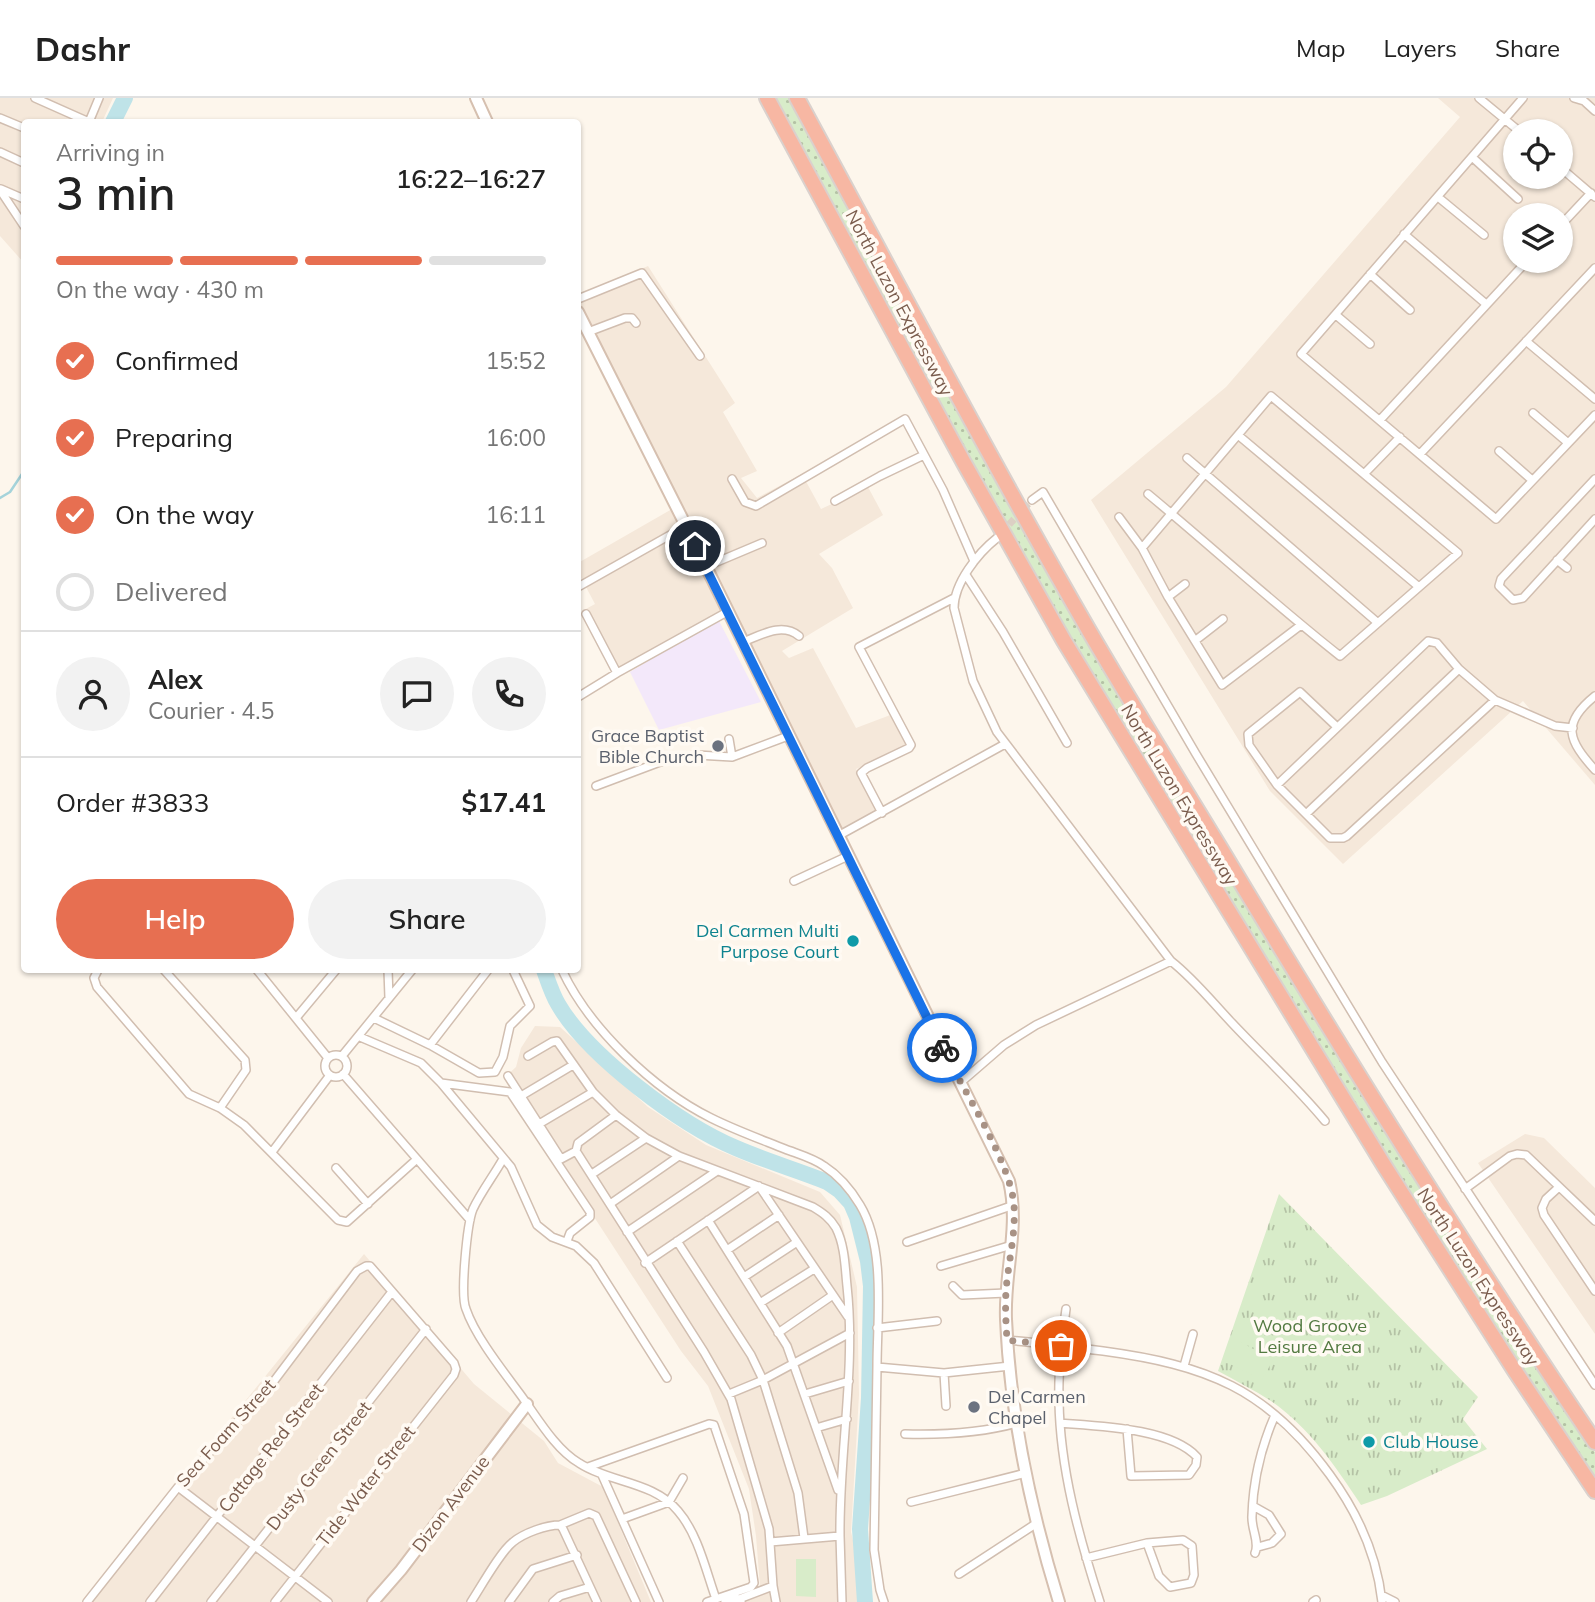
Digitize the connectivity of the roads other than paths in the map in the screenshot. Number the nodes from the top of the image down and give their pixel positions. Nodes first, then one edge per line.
1 (35, 98) edge
2 (99, 98) edge
3 (476, 98) edge
4 (767, 98) edge
5 (797, 98) edge
6 (1479, 98) edge
7 (1523, 98) edge
8 (1574, 98) edge
9 (1595, 111) edge
10 (0, 118) edge
11 (1504, 118) junction
12 (82, 119) edge
13 (90, 119) edge
14 (486, 119) edge
15 (21, 127) edge
16 (0, 152) edge
17 (1472, 157) junction
18 (21, 162) edge
19 (1573, 178) edge
20 (0, 189) edge
21 (1593, 195) edge
22 (1438, 197) junction
23 (21, 198) edge
24 (1518, 199) dead end
25 (1573, 214) edge
26 (21, 221) edge
27 (1404, 234) junction
28 (1484, 235) dead end
29 (1595, 268) edge
30 (1516, 273) edge
31 (1370, 274) junction
32 (581, 298) edge
33 (1486, 304) junction
34 (1410, 310) dead end
35 (1336, 315) junction
36 (581, 318) edge
37 (636, 323) dead end
38 (588, 332) junction
39 (1525, 341) junction
40 (1370, 344) dead end
41 (700, 356) dead end
42 (1595, 399) edge
43 (1533, 413) dead end
44 (1595, 415) edge
45 (1380, 419) junction
46 (1238, 435) junction
47 (1400, 437) junction
48 (1567, 442) junction
49 (1499, 451) dead end
50 (1420, 454) junction
51 (924, 455) junction
52 (1187, 458) dead end
53 (1204, 473) junction
54 (1364, 474) junction
55 (732, 478) dead end
56 (1595, 479) edge
57 (1532, 480) junction
58 (1148, 494) dead end
59 (1032, 500) dead end
60 (835, 501) dead end
61 (1171, 513) junction
62 (1119, 517) dead end
63 (1595, 519) edge
64 (686, 526) junction
65 (997, 538) tunnel mouth
66 (762, 543) dead end
67 (1142, 548) junction
68 (1557, 560) junction
69 (974, 562) junction
70 (705, 567) junction
71 (1567, 568) dead end
72 (966, 575) junction
73 (1185, 584) dead end
74 (581, 585) edge
75 (1419, 587) junction
76 (1168, 597) junction
77 (954, 598) junction
78 (727, 612) junction
79 (586, 614) dead end
80 (1223, 619) dead end
81 (1378, 624) junction
82 (1301, 625) junction
83 (799, 636) dead end
84 (1196, 640) junction
85 (743, 642) junction
86 (1459, 669) junction
87 (617, 673) junction
88 (581, 695) edge
89 (1595, 696) edge
90 (1495, 700) junction
91 (1336, 726) junction
92 (1573, 728) junction
93 (788, 736) junction
94 (729, 739) dead end
95 (1067, 743) dead end
96 (1005, 744) junction
97 (732, 757) junction
98 (1595, 770) edge
99 (1277, 785) junction
100 (596, 786) dead end
101 (882, 813) junction
102 (1306, 814) junction
103 (838, 836) junction
104 (848, 856) junction
105 (794, 881) dead end
106 (1171, 961) junction
107 (96, 973) edge
108 (167, 973) edge
109 (259, 973) edge
110 (334, 973) edge
111 (388, 973) edge
112 (410, 973) edge
113 (486, 973) edge
114 (514, 973) edge
115 (564, 973) edge
116 (389, 999) junction
117 (296, 1018) junction
118 (374, 1018) junction
119 (360, 1037) junction
120 (430, 1045) junction
121 (342, 1056) junction
122 (528, 1056) dead end
123 (328, 1058) junction
124 (573, 1065) junction
125 (343, 1074) junction
126 (330, 1075) junction
127 (508, 1076) dead end
128 (441, 1083) junction
129 (960, 1083) junction
130 (593, 1092) junction
131 (521, 1096) junction
132 (219, 1108) junction
133 (617, 1115) junction
134 (1325, 1121) dead end
135 (539, 1124) junction
136 (646, 1138) junction
137 (576, 1151) junction
138 (272, 1152) junction
139 (679, 1156) junction
140 (417, 1158) junction
141 (503, 1159) junction
142 (336, 1168) dead end
143 (717, 1171) junction
144 (592, 1174) junction
145 (759, 1186) junction
146 (1559, 1187) junction
147 (1465, 1189) junction
148 (368, 1204) junction
149 (610, 1204) junction
150 (1014, 1205) junction
151 (779, 1215) junction
152 (470, 1220) junction
153 (709, 1220) junction
154 (1595, 1221) edge
155 (627, 1232) junction
156 (567, 1241) junction
157 (677, 1241) junction
158 (797, 1242) junction
159 (907, 1242) dead end
160 (1012, 1245) junction
161 (727, 1250) junction
162 (645, 1263) junction
163 (941, 1266) dead end
164 (814, 1269) junction
165 (744, 1277) junction
166 (953, 1286) dead end
167 (1595, 1292) edge
168 (391, 1293) junction
169 (1006, 1293) junction
170 (833, 1296) junction
171 (760, 1303) junction
172 (1066, 1309) dead end
173 (850, 1319) junction
174 (937, 1321) dead end
175 (877, 1328) junction
176 (426, 1329) junction
177 (778, 1332) junction
178 (850, 1333) junction
179 (1193, 1334) dead end
180 (1007, 1340) junction
181 (1061, 1346) junction
182 (794, 1364) junction
183 (1010, 1366) junction
184 (1184, 1366) junction
185 (877, 1367) junction
186 (944, 1373) junction
187 (667, 1378) dead end
188 (763, 1380) junction
189 (849, 1381) junction
190 (1595, 1385) edge
191 (729, 1394) junction
192 (804, 1394) junction
193 (527, 1404) junction
194 (946, 1406) dead end
195 (1275, 1415) junction
196 (847, 1419) junction
197 (1017, 1423) junction
198 (1060, 1423) junction
199 (816, 1428) junction
200 (1127, 1429) junction
201 (905, 1434) dead end
202 (1595, 1442) edge
203 (587, 1467) junction
204 (1026, 1473) junction
205 (602, 1475) junction
206 (683, 1478) dead end
207 (178, 1487) junction
208 (1595, 1491) edge
209 (839, 1493) junction
210 (669, 1502) junction
211 (911, 1502) dead end
212 (1253, 1506) junction
213 (216, 1518) junction
214 (622, 1519) junction
215 (1037, 1523) junction
216 (560, 1525) junction
217 (840, 1536) junction
218 (804, 1538) junction
219 (771, 1542) junction
220 (1147, 1543) junction
221 (254, 1547) junction
222 (577, 1555) junction
223 (1086, 1558) junction
224 (959, 1574) dead end
225 (294, 1578) junction
226 (773, 1586) junction
227 (590, 1587) junction
228 (716, 1599) junction
229 (1381, 1599) edge
230 (741, 1601) edge
231 (87, 1602) edge
232 (150, 1602) edge
233 (211, 1602) edge
234 (275, 1602) edge
235 (328, 1602) edge
236 (373, 1602) edge
237 (471, 1602) edge
238 (509, 1602) edge
239 (553, 1602) edge
240 (597, 1602) edge
241 (636, 1602) edge
242 (659, 1602) edge
243 (707, 1602) edge
244 (725, 1602) edge
245 (776, 1602) edge
246 (842, 1602) edge
247 (884, 1602) edge
248 (1059, 1602) edge
249 (1100, 1602) edge
250 (1395, 1602) edge

1 - 12 street
2 - 13 street
3 - 14 main road
4 - 208 highway, North Luzon Expressway
5 - 202 highway, North Luzon Expressway
6 - 11 street
7 - 11 street
8 - 9 street
10 - 15 street
11 - 17 street
16 - 18 street
17 - 22 street
17 - 24 street
19 - 21 street
20 - 23 street
20 - 26 street
21 - 25 street
22 - 27 street
22 - 28 street
27 - 31 street
27 - 33 street
29 - 39 street
30 - 33 street
31 - 34 street
31 - 35 street
32 - 41 street
33 - 45 street
35 - 40 street
35 - 45 street
36 - 38 main road
37 - 38 street
38 - 64 main road
39 - 42 street
39 - 50 street
43 - 48 street
44 - 48 street
45 - 47 street
46 - 53 street
46 - 54 street
46 - 75 street
47 - 50 street
47 - 54 street
48 - 57 street
49 - 57 street
50 - 57 street
51 - 55 street
51 - 60 street
51 - 69 street
52 - 53 street
53 - 61 street
53 - 81 street
54 - 75 street
56 - 68 street
58 - 61 street
59 - 147 street
61 - 67 street
61 - 82 street
62 - 67 street
63 - 68 street
64 - 70 main road
64 - 74 street
65 - 69 street
66 - 70 street
67 - 76 street
68 - 71 street
69 - 72 street
70 - 78 main road
72 - 77 street
72 - 95 street
73 - 76 street
75 - 81 street
76 - 84 street
77 - 96 street
77 - 101 street
78 - 85 main road
78 - 87 street
79 - 87 street
80 - 84 street
81 - 82 street
82 - 84 street
83 - 85 street
85 - 93 main road
86 - 90 street
86 - 91 street
86 - 102 street
87 - 88 street
89 - 92 street
90 - 92 street
90 - 102 street
91 - 99 street
91 - 99 street
92 - 98 street
93 - 97 street
93 - 103 main road
94 - 97 street
96 - 101 street
96 - 106 street
97 - 100 street
99 - 102 street
101 - 103 street
103 - 104 main road
104 - 105 street
104 - 129 main road
106 - 129 street
106 - 134 street
107 - 132 street
108 - 132 street
109 - 117 street
110 - 117 street
111 - 116 street
112 - 116 street
113 - 120 street
114 - 120 street
115 - 175 street
116 - 118 street
117 - 123 street
118 - 119 street
118 - 120 street
119 - 121 street
119 - 128 street
121 - 123 street
121 - 125 street
122 - 124 street
123 - 126 street
124 - 130 street
124 - 131 street
125 - 126 street
125 - 140 street
126 - 138 street
127 - 131 street
128 - 141 street
128 - 156 street
129 - 150 main road
130 - 133 street
130 - 135 street
131 - 135 street
132 - 138 street
133 - 136 street
133 - 137 street
135 - 137 street
136 - 139 street
136 - 144 street
137 - 144 street
138 - 148 street
139 - 143 street
139 - 149 street
140 - 148 street
140 - 152 street
141 - 152 street
141 - 156 street
142 - 148 street
143 - 145 street
143 - 155 street
144 - 149 street
145 - 151 street
145 - 153 street
145 - 173 street
146 - 147 street
146 - 154 street
146 - 167 street
147 - 190 street
149 - 155 street
150 - 159 street
150 - 160 main road
151 - 158 street
151 - 161 street
152 - 193 street
153 - 157 street
153 - 161 street
155 - 162 street
156 - 187 street
157 - 162 street
157 - 188 street
158 - 164 street
158 - 165 street
160 - 163 street
160 - 169 main road
161 - 165 street
162 - 191 street
164 - 170 street
164 - 171 street
165 - 171 street
166 - 169 street
168 - 176 street
168 - 207 street, Sea Foam Street
168 - 213 street, Cottage Red Street
169 - 180 main road
170 - 173 street
170 - 177 street
171 - 177 street
172 - 181 street
173 - 178 street
174 - 175 street
175 - 185 street
176 - 221 street, Dusty Green Street
176 - 225 street, Tide Water Street
177 - 182 street
178 - 182 street
178 - 189 street
179 - 184 street
180 - 181 street
180 - 183 main road
181 - 184 street
181 - 198 street
182 - 188 street
182 - 192 street
183 - 186 street
183 - 197 main road
184 - 195 street
185 - 186 street
185 - 247 street
186 - 194 street
188 - 191 street
188 - 218 street
189 - 192 street
189 - 196 street
191 - 219 street
192 - 199 street
193 - 203 street
193 - 236 main road, Dizon Avenue
195 - 212 street
195 - 229 street
196 - 199 street
196 - 209 street
197 - 201 street
197 - 204 main road
198 - 200 street
198 - 223 street
199 - 209 street
200 - 200 street
203 - 205 street
203 - 228 street
204 - 211 street
204 - 215 main road
205 - 210 street
205 - 214 street
206 - 210 street
207 - 213 street
207 - 231 street, Sea Foam Street
209 - 217 street
210 - 214 street
210 - 228 street
212 - 212 street
213 - 221 street
213 - 232 street, Cottage Red Street
214 - 242 street
215 - 224 street
215 - 248 main road
216 - 222 street
216 - 237 street
216 - 241 street
217 - 218 street
217 - 246 street
218 - 219 street
219 - 226 street
220 - 220 street
220 - 223 street
221 - 225 street
221 - 233 street, Dusty Green Street
222 - 227 street
222 - 238 street
223 - 249 street
225 - 234 street, Tide Water Street
225 - 235 street
226 - 230 street
226 - 245 street
227 - 239 street
227 - 240 street
228 - 243 street
229 - 250 street
230 - 244 street

